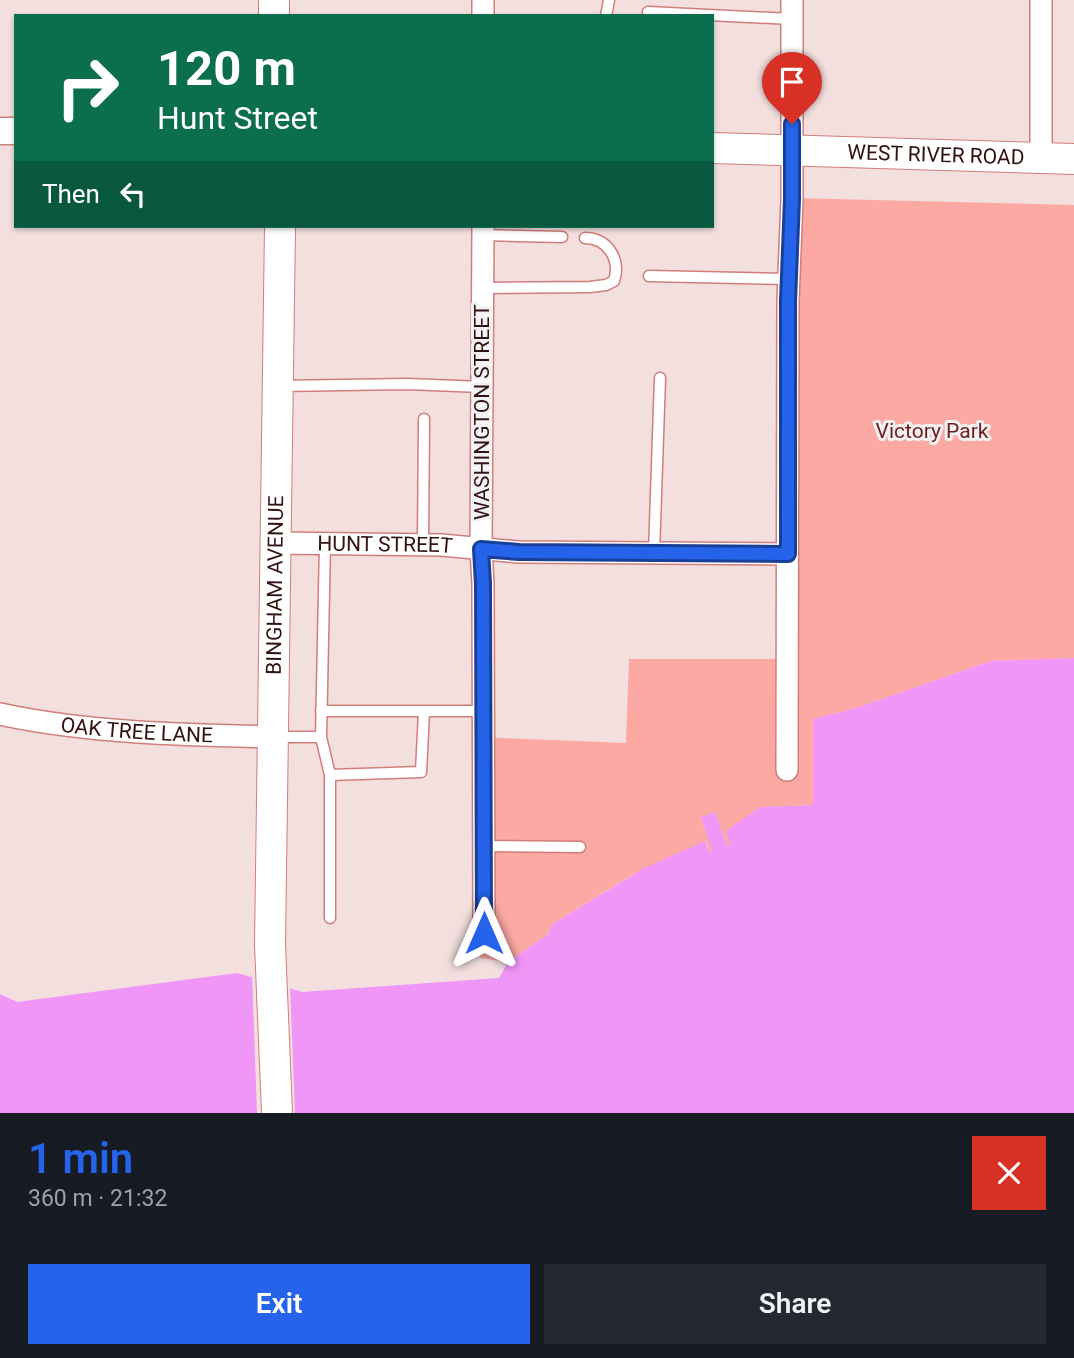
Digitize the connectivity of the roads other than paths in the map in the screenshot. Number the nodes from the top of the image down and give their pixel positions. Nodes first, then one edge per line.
1 (1041, 0) edge
2 (792, 10) edge
3 (648, 12) dead end
4 (714, 148) edge
5 (792, 150) junction
6 (1041, 159) junction
7 (1074, 159) edge
8 (280, 228) edge
9 (483, 230) edge
10 (562, 237) dead end
11 (585, 238) dead end
12 (649, 276) dead end
13 (789, 279) junction
14 (482, 288) junction
15 (660, 378) dead end
16 (277, 386) junction
17 (482, 387) junction
18 (424, 419) dead end
19 (275, 543) junction
20 (325, 543) junction
21 (423, 544) junction
22 (481, 549) junction
23 (654, 552) junction
24 (788, 554) junction
25 (321, 711) junction
26 (483, 711) junction
27 (424, 712) junction
28 (0, 714) edge
29 (275, 737) junction
30 (321, 737) junction
31 (787, 770) dead end
32 (330, 775) junction
33 (484, 846) junction
34 (580, 847) dead end
35 (330, 918) dead end
36 (484, 933) dead end
37 (277, 1113) edge

1 - 6 street
2 - 3 lane
2 - 5 street
4 - 5 main road, WEST RIVER ROAD
5 - 6 main road, WEST RIVER ROAD
5 - 13 street
6 - 7 main road, WEST RIVER ROAD
8 - 16 main road, BINGHAM AVENUE
9 - 10 lane
9 - 14 street, WASHINGTON STREET
11 - 14 lane
12 - 13 lane
13 - 24 street
14 - 17 street, WASHINGTON STREET
15 - 23 lane
16 - 17 lane
16 - 19 main road, BINGHAM AVENUE
17 - 22 street, WASHINGTON STREET
18 - 21 lane
19 - 20 street, HUNT STREET
19 - 29 main road, BINGHAM AVENUE
20 - 21 street, HUNT STREET
20 - 25 lane
21 - 22 street, HUNT STREET
22 - 23 street, HUNT STREET
22 - 26 street, WASHINGTON STREET
23 - 24 street, HUNT STREET
24 - 31 street
25 - 27 lane
25 - 30 lane
26 - 27 lane
26 - 33 street, WASHINGTON STREET
27 - 32 lane
28 - 29 street, OAK TREE LANE
29 - 30 lane
29 - 37 main road, BINGHAM AVENUE
30 - 32 lane
32 - 35 lane
33 - 34 lane
33 - 36 street, WASHINGTON STREET

